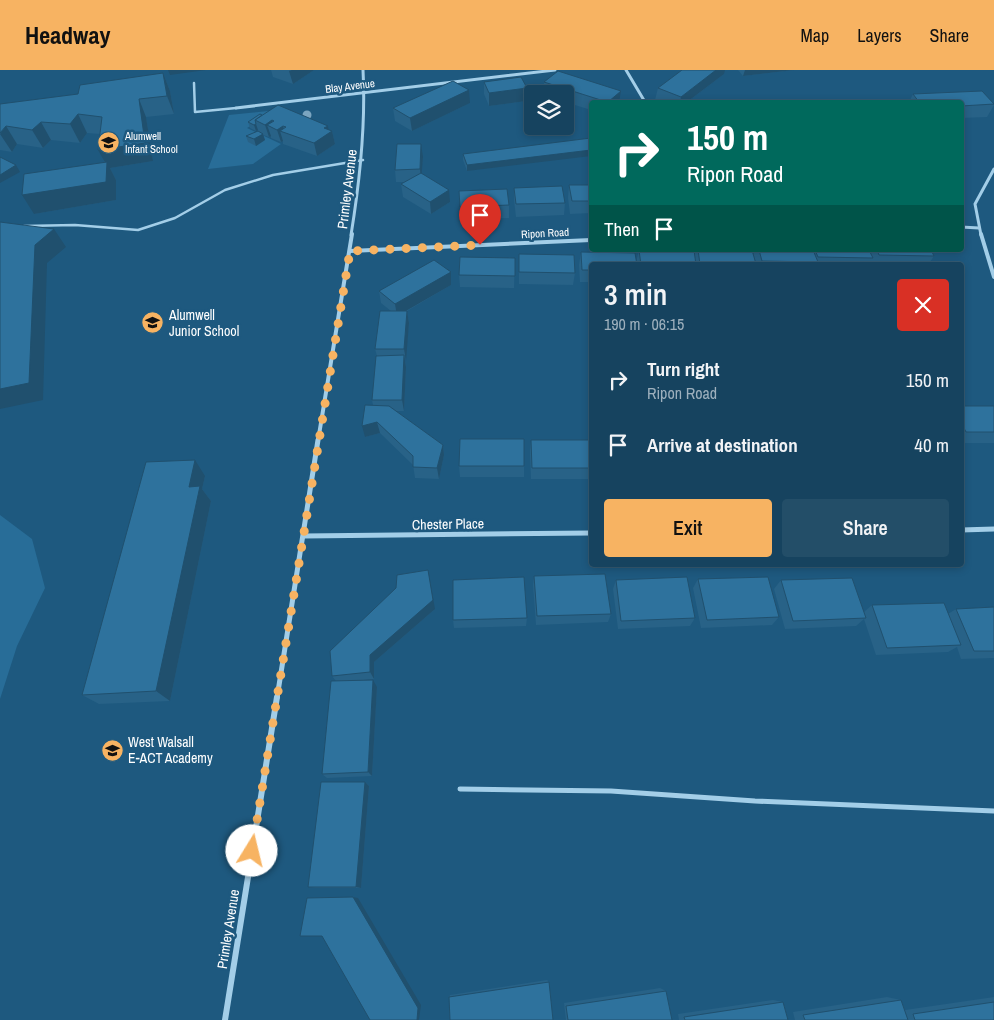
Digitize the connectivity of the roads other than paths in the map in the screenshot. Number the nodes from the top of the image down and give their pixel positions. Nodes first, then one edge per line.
1 (363, 70) edge
2 (555, 70) edge
3 (626, 70) edge
4 (194, 83) dead end
5 (365, 93) junction
6 (644, 100) edge
7 (236, 108) joint
8 (363, 160) junction
9 (994, 169) edge
10 (19, 226) edge
11 (964, 227) edge
12 (979, 228) junction
13 (589, 240) edge
14 (350, 251) junction
15 (994, 277) edge
16 (994, 529) edge
17 (964, 530) edge
18 (589, 533) edge
19 (304, 536) junction
20 (460, 789) dead end
21 (994, 811) edge
22 (225, 1020) edge

1 - 5 street, Primley Avenue
2 - 5 street, Blay Avenue
3 - 6 street
4 - 7 lane
5 - 7 street, Blay Avenue
5 - 8 street, Primley Avenue
8 - 10 lane
8 - 14 street, Primley Avenue
9 - 12 street
11 - 12 street
12 - 15 street
13 - 14 street, Ripon Road
14 - 19 street, Primley Avenue
16 - 17 street
18 - 19 street, Chester Place
19 - 22 street, Primley Avenue
20 - 21 lane

